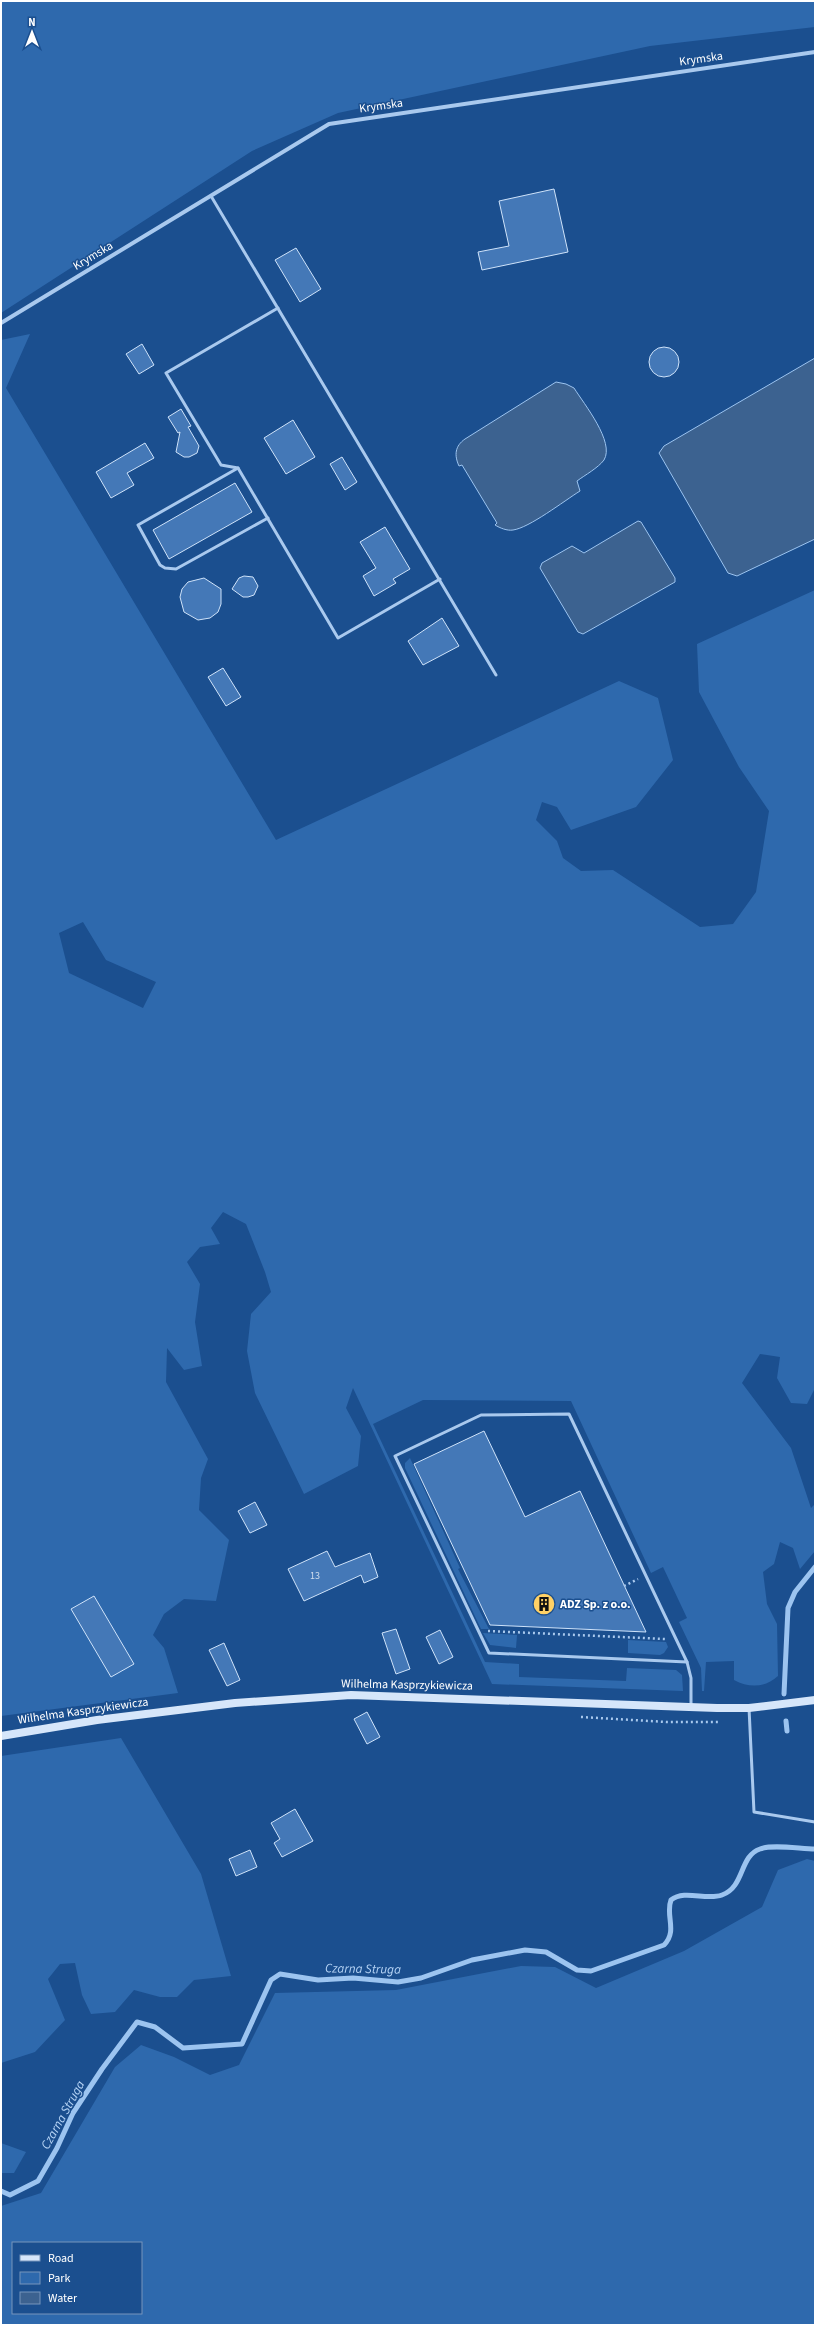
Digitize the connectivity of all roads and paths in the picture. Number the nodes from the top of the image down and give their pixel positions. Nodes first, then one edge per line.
1 (815, 52) edge
2 (211, 196) junction
3 (278, 308) junction
4 (1, 323) edge
5 (238, 468) junction
6 (268, 518) junction
7 (440, 579) junction
8 (496, 675) dead end
9 (478, 1630) junction
10 (676, 1639) junction
11 (687, 1662) junction
12 (815, 1700) edge
13 (691, 1707) junction
14 (749, 1708) junction
15 (1, 1736) edge
16 (815, 1822) edge

1 - 2 street, Krymska
2 - 3 lane
2 - 4 street, Krymska
3 - 5 lane
3 - 7 lane
5 - 6 lane
5 - 6 lane
6 - 7 lane
7 - 8 lane
9 - 10 path
9 - 10 lane
9 - 11 lane
10 - 11 lane
11 - 13 lane
12 - 14 street, Wilhelma Kasprzykiewicza
13 - 14 street, Wilhelma Kasprzykiewicza
13 - 15 street, Wilhelma Kasprzykiewicza
14 - 16 lane

